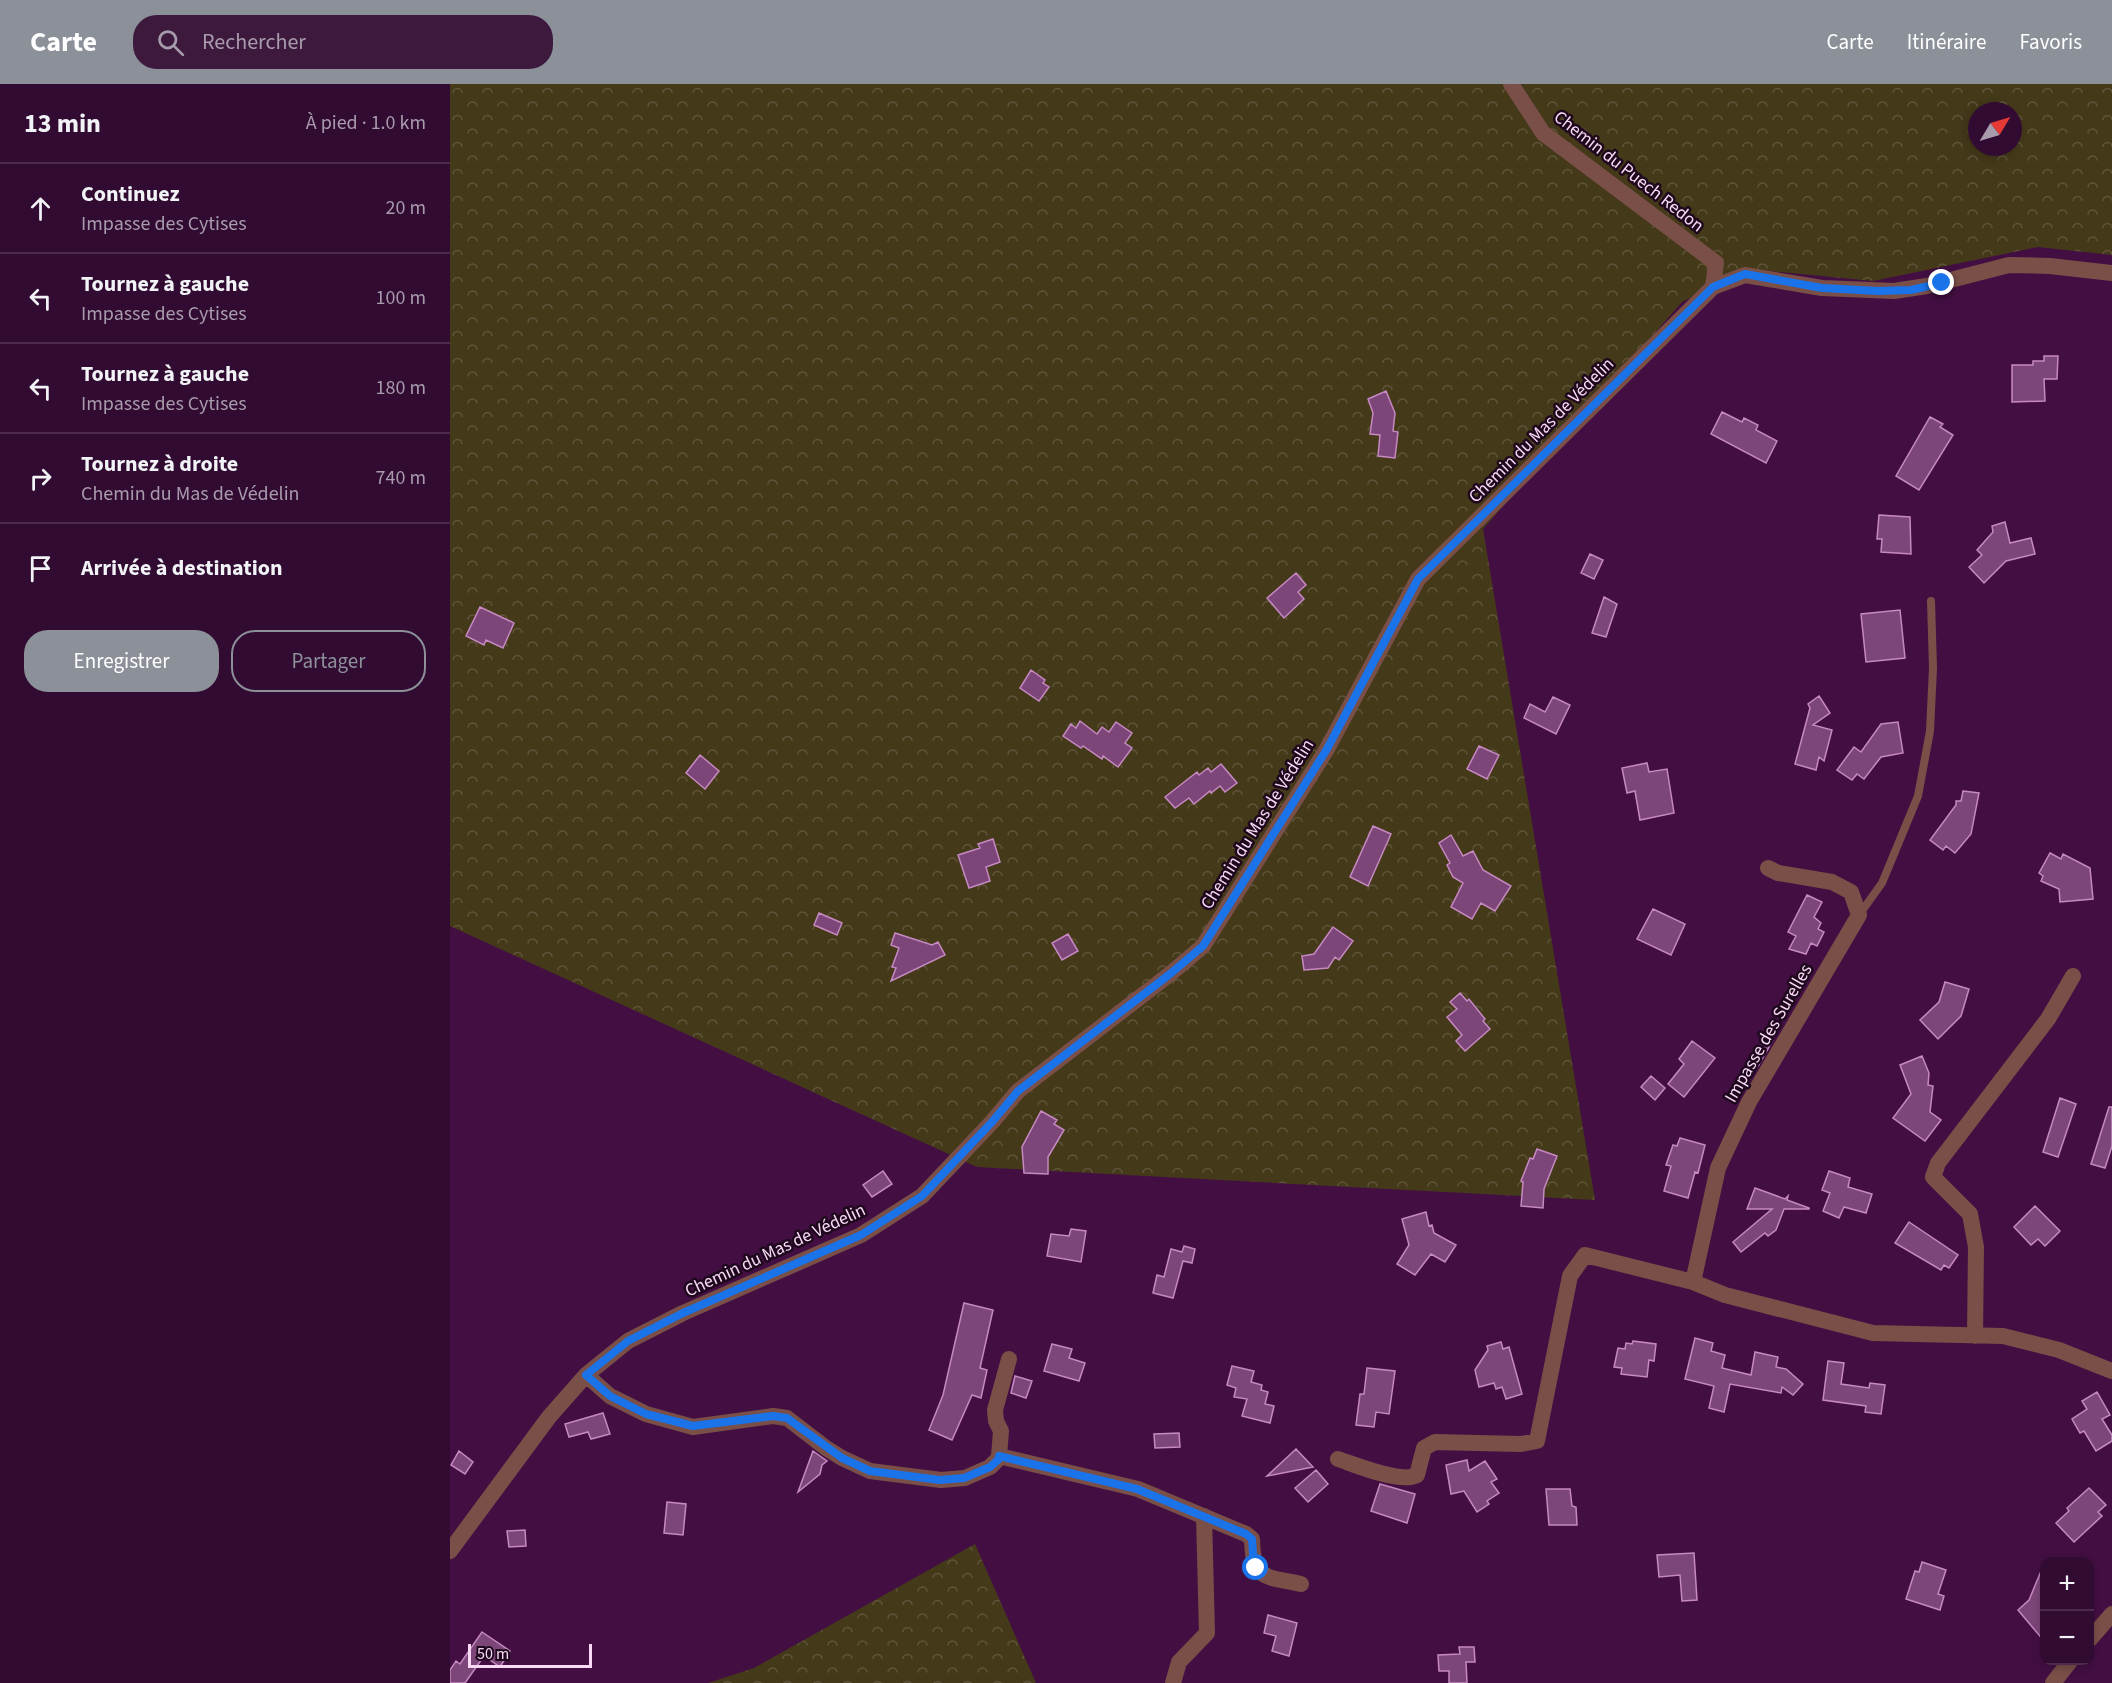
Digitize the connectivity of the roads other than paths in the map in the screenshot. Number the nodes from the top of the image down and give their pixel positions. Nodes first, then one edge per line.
1 (1511, 84) edge
2 (2112, 273) edge
3 (1713, 287) junction
4 (1931, 601) dead end
5 (1768, 868) dead end
6 (1859, 915) junction
7 (2073, 976) dead end
8 (1693, 1282) junction
9 (1975, 1336) junction
10 (1009, 1359) dead end
11 (2112, 1371) edge
12 (586, 1375) junction
13 (999, 1456) junction
14 (1338, 1460) dead end
15 (1204, 1516) junction
16 (450, 1551) edge
17 (1301, 1584) dead end
18 (2112, 1614) edge
19 (2094, 1634) edge
20 (2068, 1665) edge
21 (1173, 1683) edge
22 (2053, 1683) edge

1 - 3 street, Chemin du Puech Redon
2 - 3 street, Chemin du Mas de Védelin
3 - 12 street, Chemin du Mas de Védelin
4 - 6 lane
5 - 6 street
6 - 8 street, Impasse des Surelles
7 - 9 street
8 - 9 street
8 - 14 street
9 - 11 street
10 - 13 street
12 - 13 street
12 - 16 street, Chemin du Mas de Védelin
13 - 15 street
15 - 17 street
15 - 21 street
18 - 19 street
20 - 22 street

